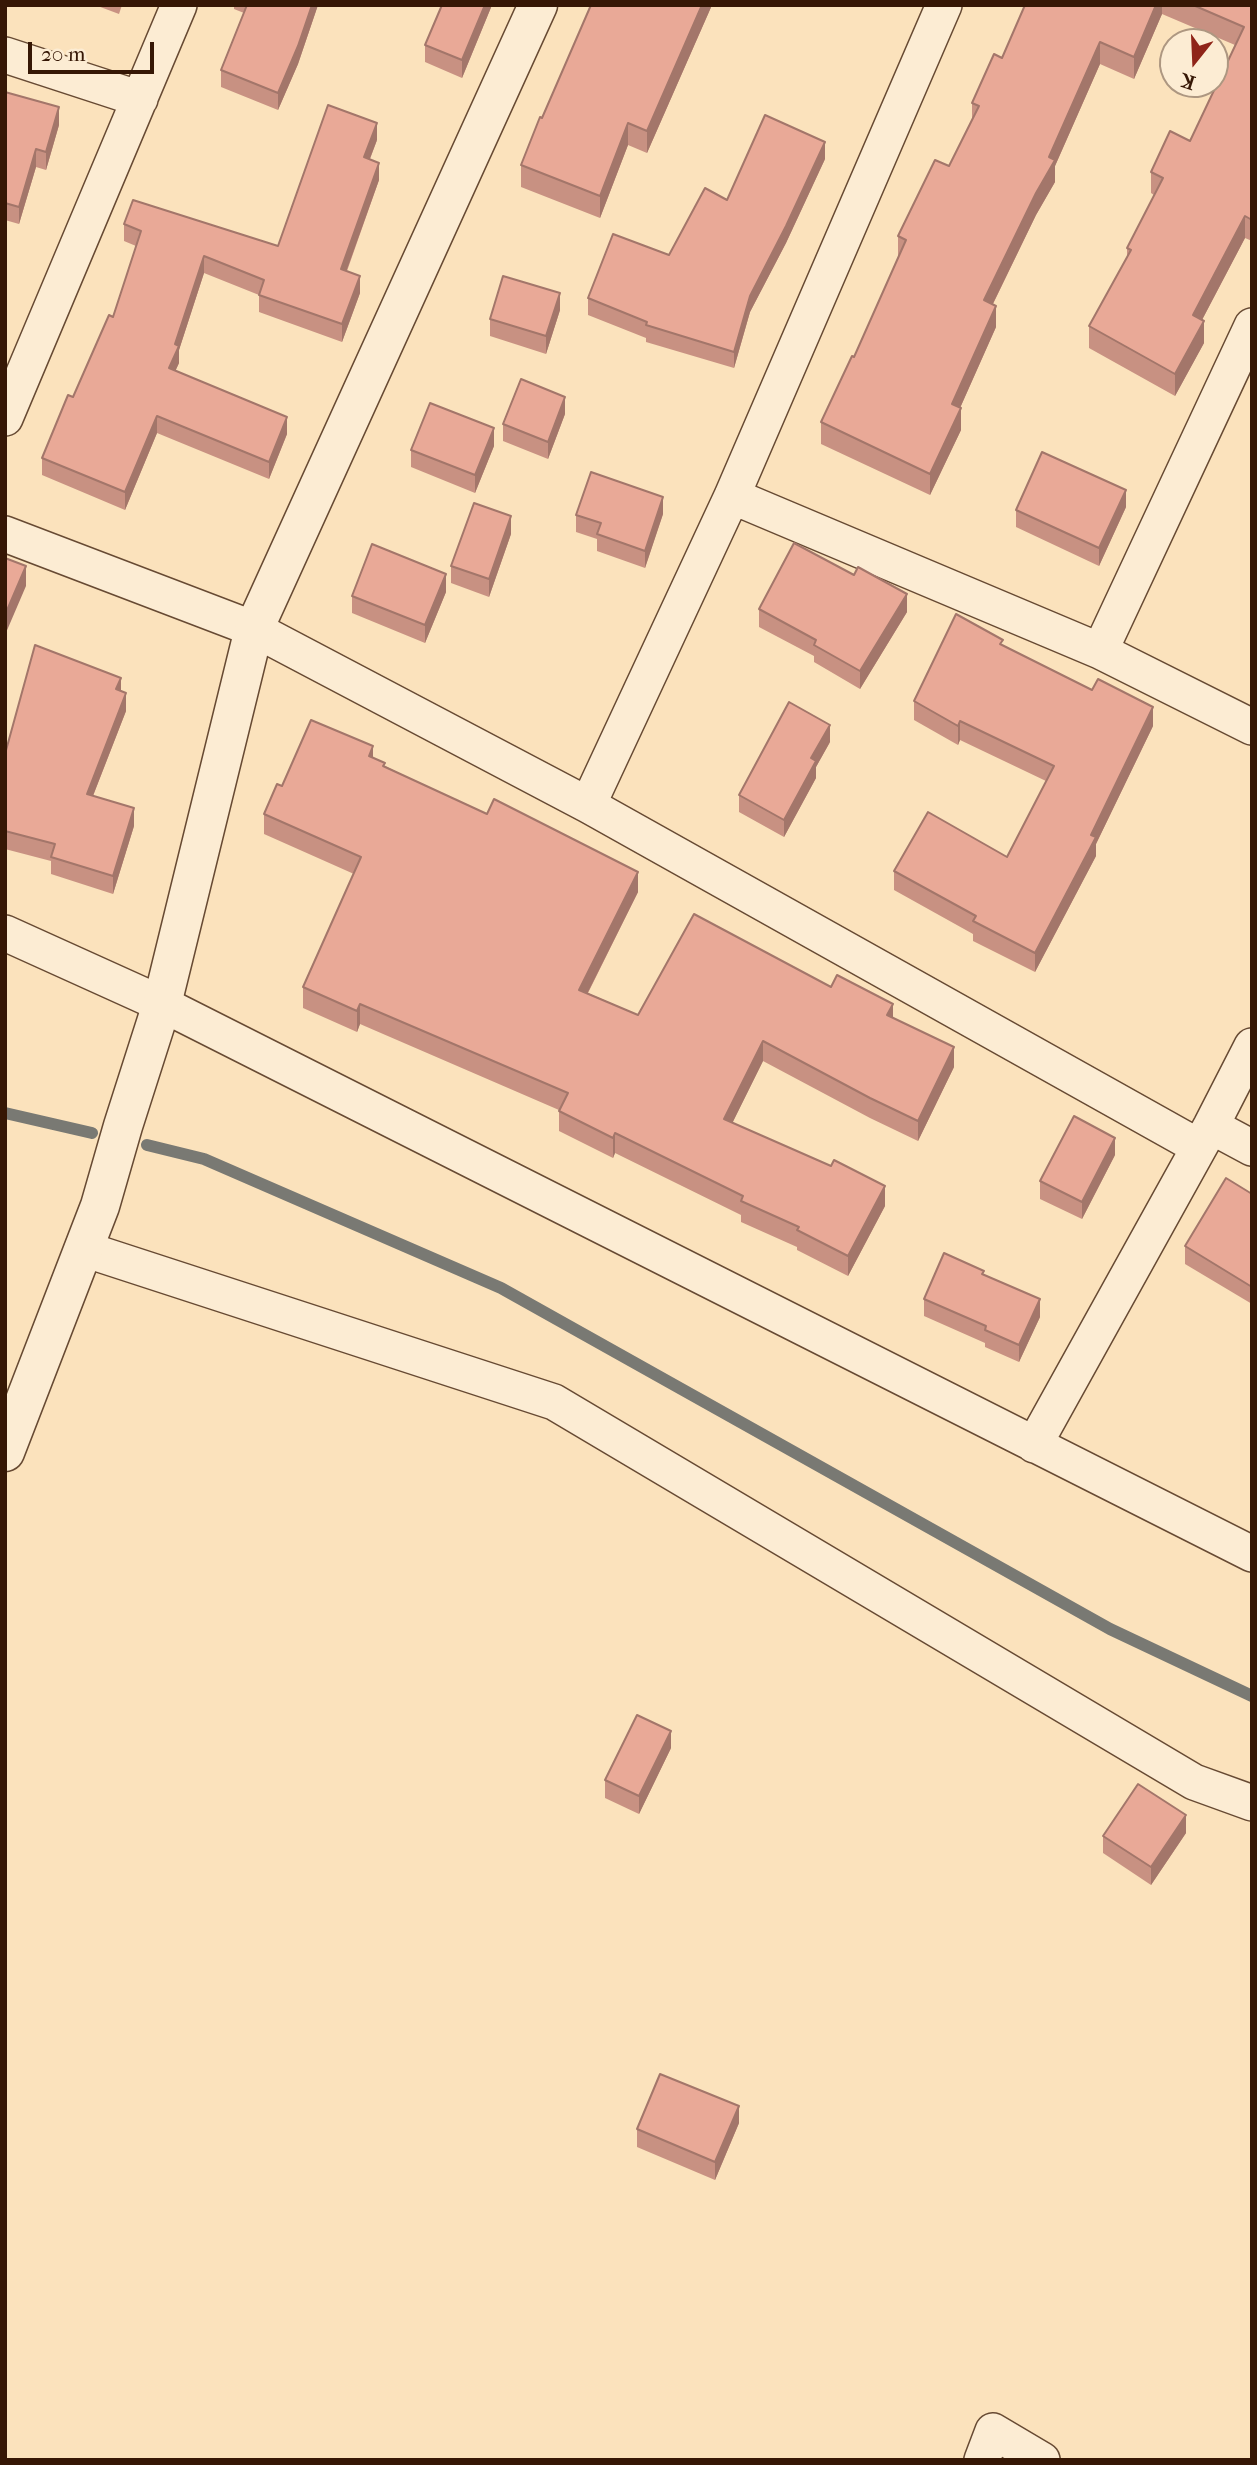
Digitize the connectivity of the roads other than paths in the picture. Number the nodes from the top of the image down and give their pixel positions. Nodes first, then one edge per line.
1 (179, 5) edge
2 (538, 5) edge
3 (944, 5) edge
4 (5, 55) edge
5 (139, 99) junction
6 (1252, 326) edge
7 (5, 418) edge
8 (732, 496) junction
9 (5, 534) edge
10 (254, 629) junction
11 (1100, 651) junction
12 (1252, 727) edge
13 (588, 805) junction
14 (5, 933) edge
15 (162, 1004) junction
16 (1252, 1046) edge
17 (1205, 1136) junction
18 (1252, 1148) edge
19 (84, 1249) junction
20 (1034, 1444) junction
21 (5, 1452) edge
22 (1252, 1555) edge
23 (1252, 1803) edge
24 (982, 2460) edge
25 (1042, 2460) edge

1 - 5 street
2 - 10 street
3 - 8 street
4 - 5 street
5 - 7 street
6 - 11 street
8 - 11 street
8 - 13 street
9 - 10 street
10 - 13 street
10 - 15 street
11 - 12 street
13 - 17 street
14 - 15 street
15 - 19 street
15 - 20 street
16 - 17 street
17 - 18 street
17 - 20 street
19 - 21 street
19 - 23 street
20 - 22 street
24 - 25 street

